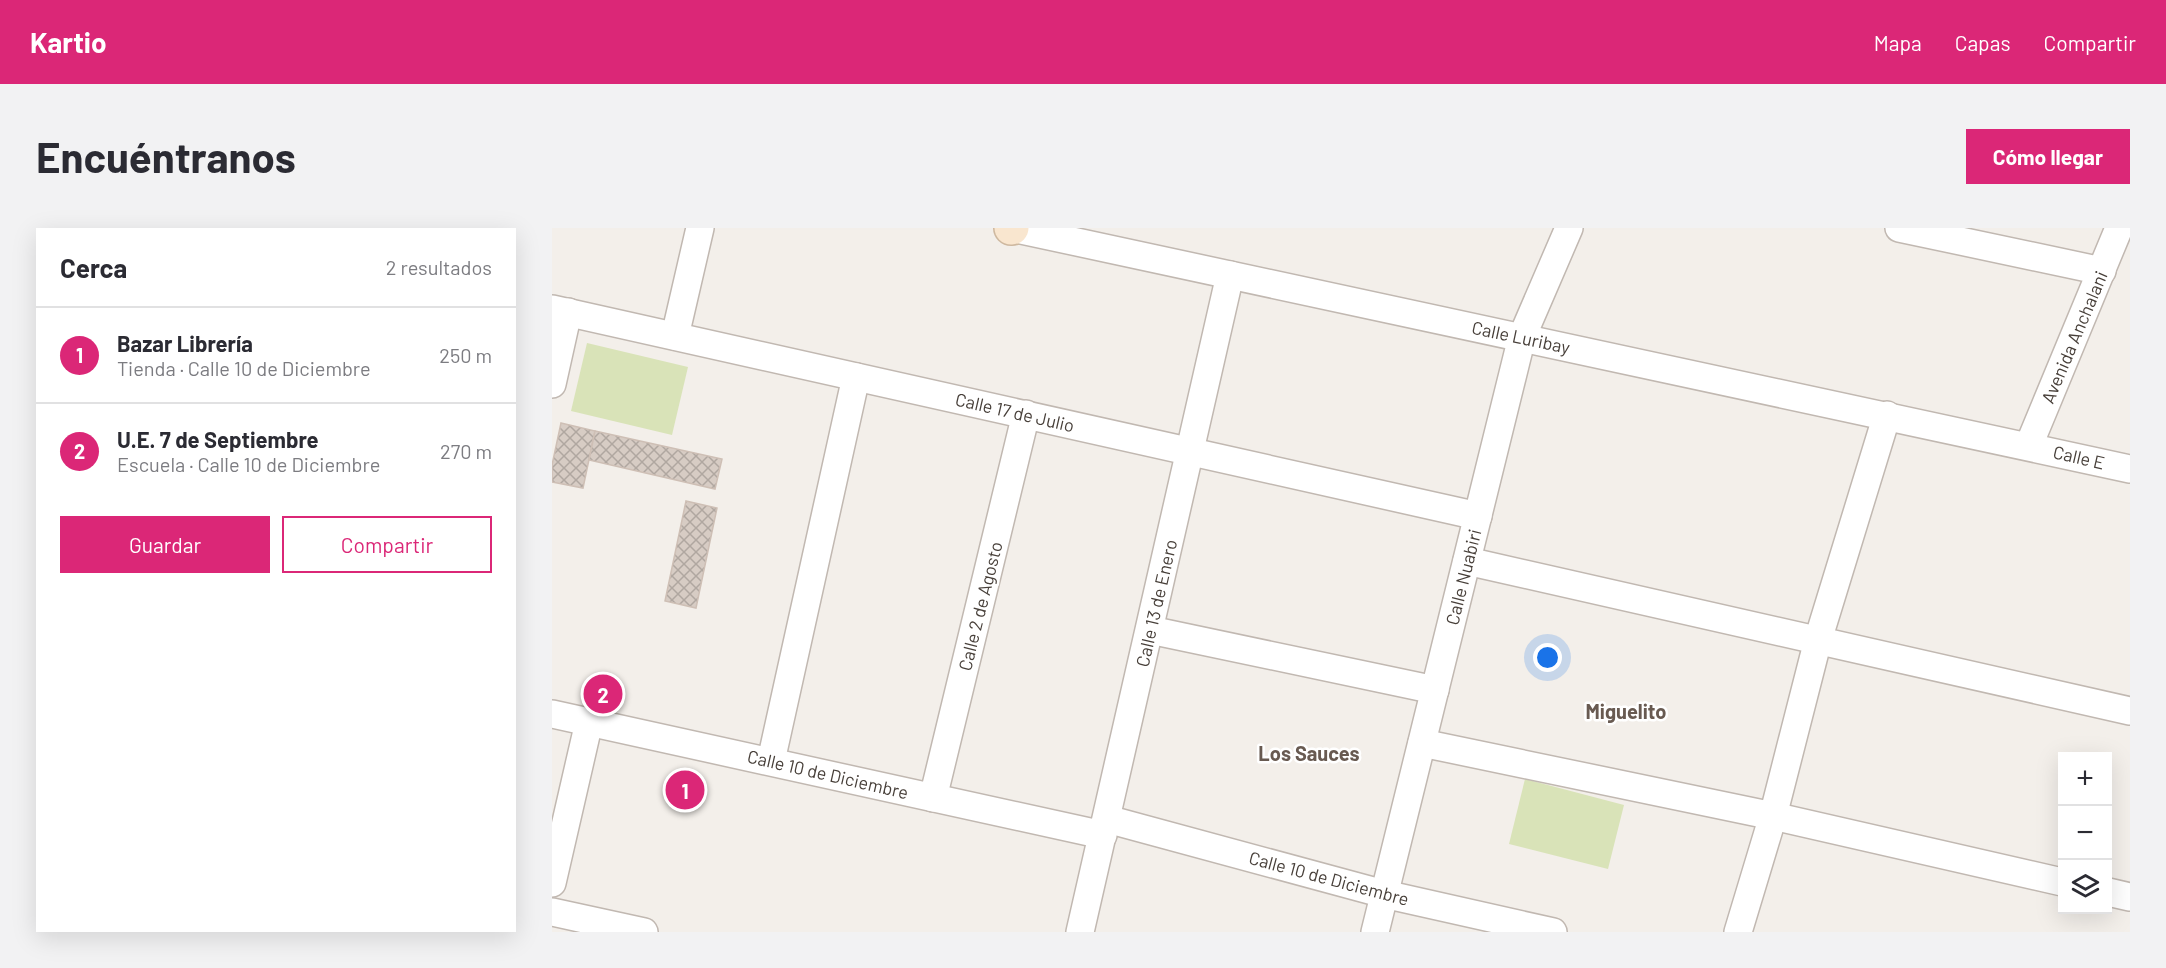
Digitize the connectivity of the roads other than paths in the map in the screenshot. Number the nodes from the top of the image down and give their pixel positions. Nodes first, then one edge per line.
1 (700, 228) edge
2 (1012, 228) edge
3 (1569, 228) edge
4 (1899, 228) edge
5 (2119, 228) edge
6 (2102, 271) junction
7 (1230, 275) junction
8 (560, 311) edge
9 (675, 336) junction
10 (1522, 338) junction
11 (856, 376) junction
12 (552, 384) edge
13 (1026, 414) junction
14 (1887, 415) junction
15 (2029, 445) junction
16 (1190, 451) junction
17 (2130, 469) edge
18 (1478, 516) junction
19 (1467, 561) junction
20 (1150, 630) junction
21 (1818, 640) junction
22 (1435, 690) junction
23 (2130, 711) edge
24 (552, 714) edge
25 (589, 722) junction
26 (1422, 743) junction
27 (771, 762) junction
28 (933, 798) junction
29 (1773, 816) junction
30 (1105, 827) junction
31 (2058, 881) edge
32 (552, 882) edge
33 (2112, 893) edge
34 (1384, 894) junction
35 (2130, 897) edge
36 (552, 912) edge
37 (644, 932) edge
38 (1080, 932) edge
39 (1375, 932) edge
40 (1553, 932) edge
41 (1738, 932) edge

1 - 9 street
2 - 7 street, Calle Luribay
3 - 10 street, Calle Nuabiri
4 - 6 street
5 - 6 street, Avenida Anchalani
6 - 15 street, Avenida Anchalani
7 - 10 street, Calle Luribay
7 - 16 street, Calle 13 de Enero
8 - 9 street, Calle 17 de Julio
8 - 12 street
9 - 11 street, Calle 17 de Julio
10 - 14 street, Calle Luribay
10 - 18 street, Calle Nuabiri
11 - 13 street, Calle 17 de Julio
11 - 27 street
13 - 16 street, Calle 17 de Julio
13 - 28 street, Calle 2 de Agosto
14 - 15 street, Calle Luribay
14 - 21 street
15 - 17 street, Calle E
16 - 18 street, Calle 17 de Julio
16 - 20 street, Calle 13 de Enero
18 - 19 street, Calle Nuabiri
19 - 21 street
19 - 22 street, Calle Nuabiri
20 - 22 street
20 - 30 street, Calle 13 de Enero
21 - 23 street
21 - 29 street
22 - 26 street, Calle Nuabiri
24 - 25 street, Calle 10 de Diciembre
25 - 27 street, Calle 10 de Diciembre
25 - 32 street
26 - 29 street
26 - 34 street, Calle Nuabiri
27 - 28 street, Calle 10 de Diciembre
28 - 30 street, Calle 10 de Diciembre
29 - 31 street
29 - 41 street
30 - 34 street, Calle 10 de Diciembre
30 - 38 street, Calle 13 de Enero
33 - 35 street
34 - 39 street, Calle Nuabiri
34 - 40 street, Calle 10 de Diciembre
36 - 37 street

